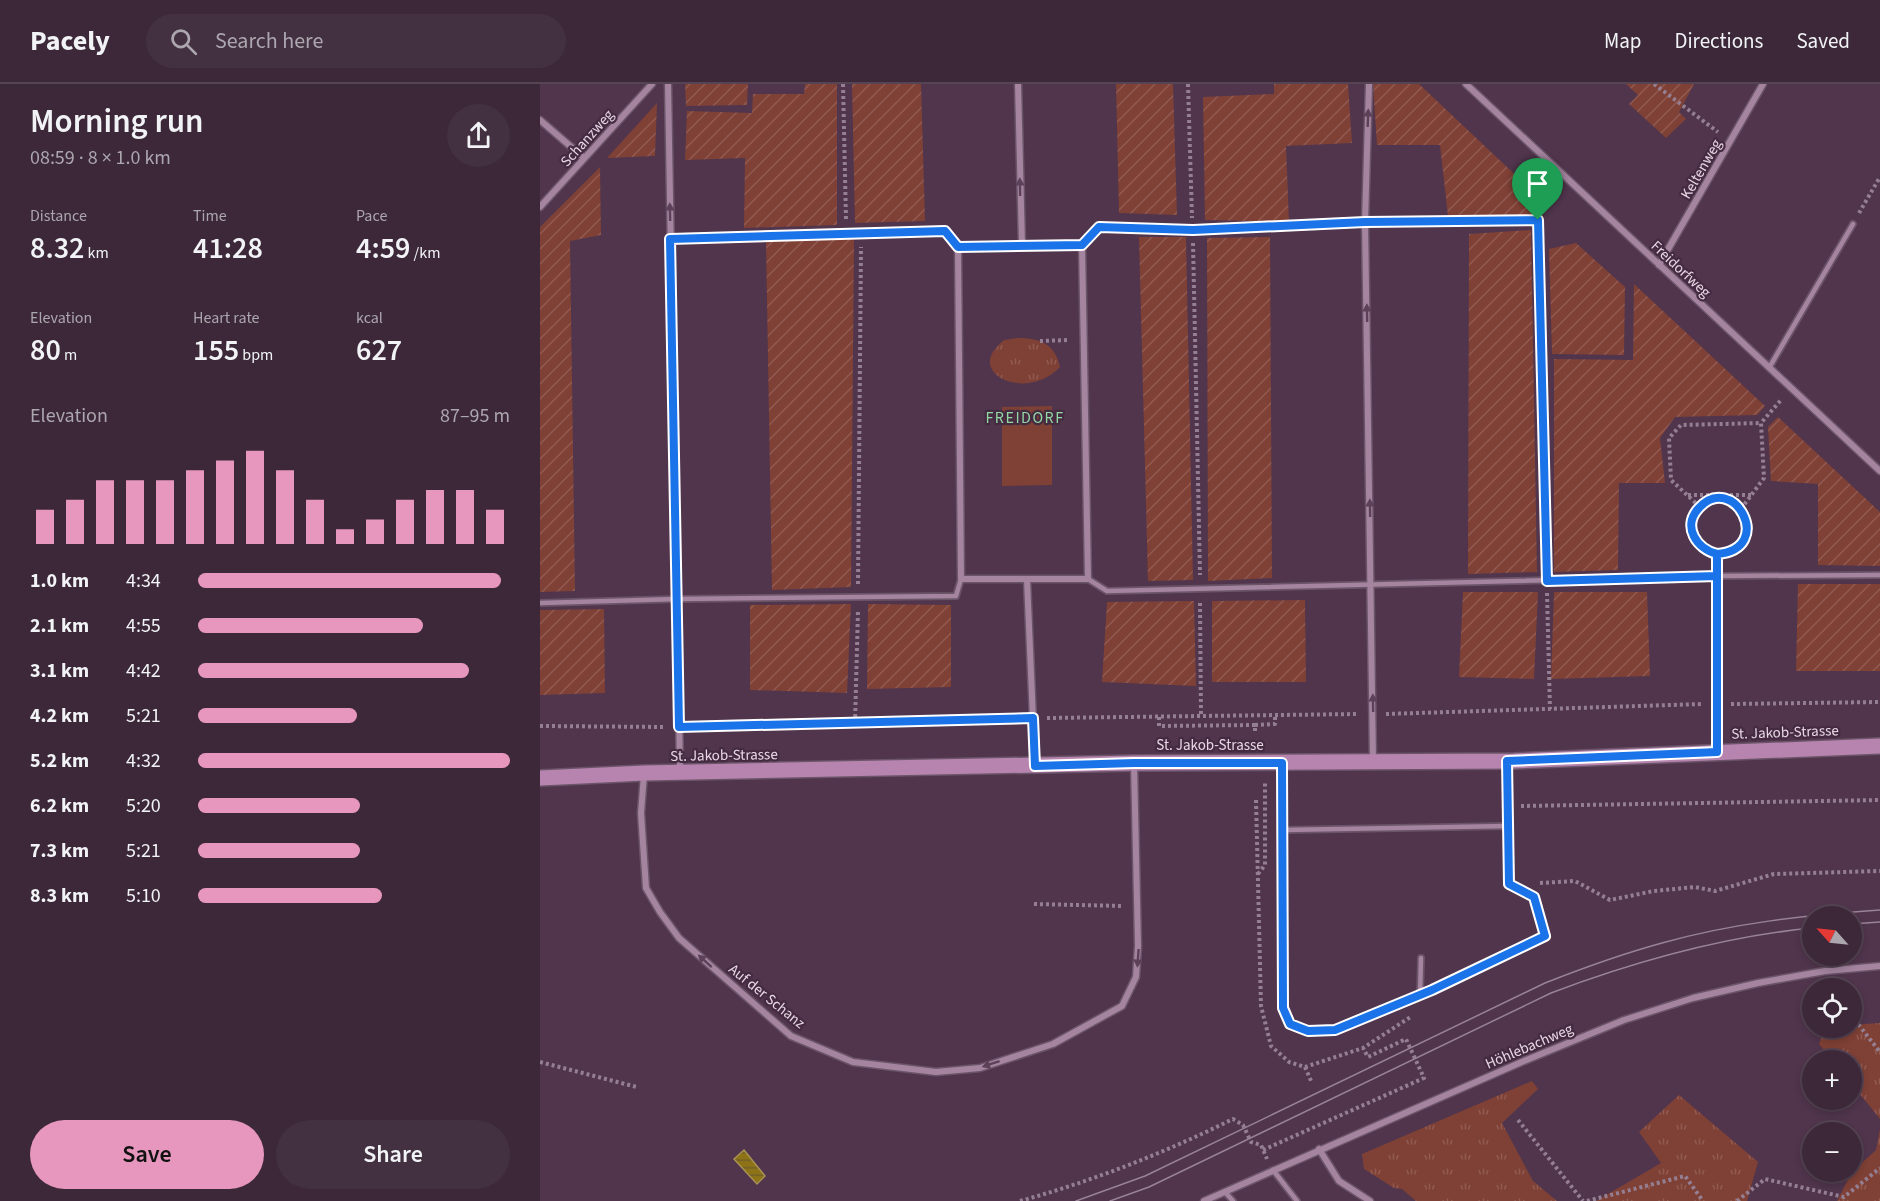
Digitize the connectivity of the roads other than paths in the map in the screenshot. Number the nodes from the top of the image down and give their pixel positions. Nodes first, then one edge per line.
1 (652, 84) edge
2 (668, 84) edge
3 (1018, 84) edge
4 (1370, 84) edge
5 (1466, 84) edge
6 (1763, 84) edge
7 (540, 120) edge
8 (584, 158) junction
9 (540, 207) edge
10 (1538, 220) road end
11 (1365, 222) junction
12 (1853, 224) road end
13 (670, 239) junction
14 (1022, 245) junction
15 (1082, 245) junction
16 (958, 247) junction
17 (1659, 265) junction
18 (1769, 368) junction
19 (1880, 471) edge
20 (1717, 554) junction
21 (1880, 575) edge
22 (1717, 576) junction
23 (961, 579) junction
24 (1088, 579) junction
25 (1027, 580) junction
26 (1371, 585) junction
27 (676, 599) junction
28 (540, 603) edge
29 (1880, 746) edge
30 (1717, 752) junction
31 (1373, 761) junction
32 (1507, 761) junction
33 (1134, 763) junction
34 (1282, 763) junction
35 (1035, 766) junction
36 (644, 773) junction
37 (680, 774) junction
38 (540, 778) edge
39 (1508, 826) junction
40 (1283, 830) junction
41 (1421, 958) dead end
42 (1880, 966) edge
43 (1420, 995) junction
44 (1319, 1149) junction
45 (1272, 1170) junction
46 (1225, 1192) junction
47 (1204, 1201) edge
48 (1233, 1201) edge
49 (1297, 1201) edge
50 (1370, 1201) edge

1 - 8 street, Schanzweg
13 -> 2 street
14 -> 3 street
11 -> 4 street
5 - 17 street, Freidorfweg
6 - 17 street, Keltenweg
7 - 8 street
8 - 9 street, Schanzweg
10 - 11 lane
11 - 15 lane
26 -> 11 street
12 - 18 lane
13 - 16 lane
13 - 27 street
14 - 15 street
14 - 16 street
15 - 24 street
16 - 23 street
17 - 18 street, Freidorfweg
18 - 19 street, Freidorfweg
20 - 20 lane
20 - 22 lane
21 - 22 lane
22 - 26 lane
22 - 30 lane
23 - 25 street
23 - 27 lane
24 - 25 street
24 - 26 lane
25 - 35 street
31 -> 26 street
27 - 28 lane
27 - 37 street
29 - 30 main road, St. Jakob-Strasse
30 - 32 main road, St. Jakob-Strasse
31 - 32 main road, St. Jakob-Strasse
31 - 34 main road, St. Jakob-Strasse
32 - 39 lane
33 - 34 main road, St. Jakob-Strasse
33 - 35 main road, St. Jakob-Strasse
33 -> 36 street, Auf der Schanz
34 - 40 lane
35 - 37 main road, St. Jakob-Strasse
36 - 37 main road, St. Jakob-Strasse
36 - 38 main road, St. Jakob-Strasse
39 - 40 lane
39 - 43 lane
40 - 43 lane
41 - 43 lane
42 - 44 street, Höhlebachweg
44 - 45 street, Höhlebachweg
44 - 50 street
45 - 46 street, Höhlebachweg
45 - 49 lane
46 - 47 street, Höhlebachweg
46 - 48 lane

